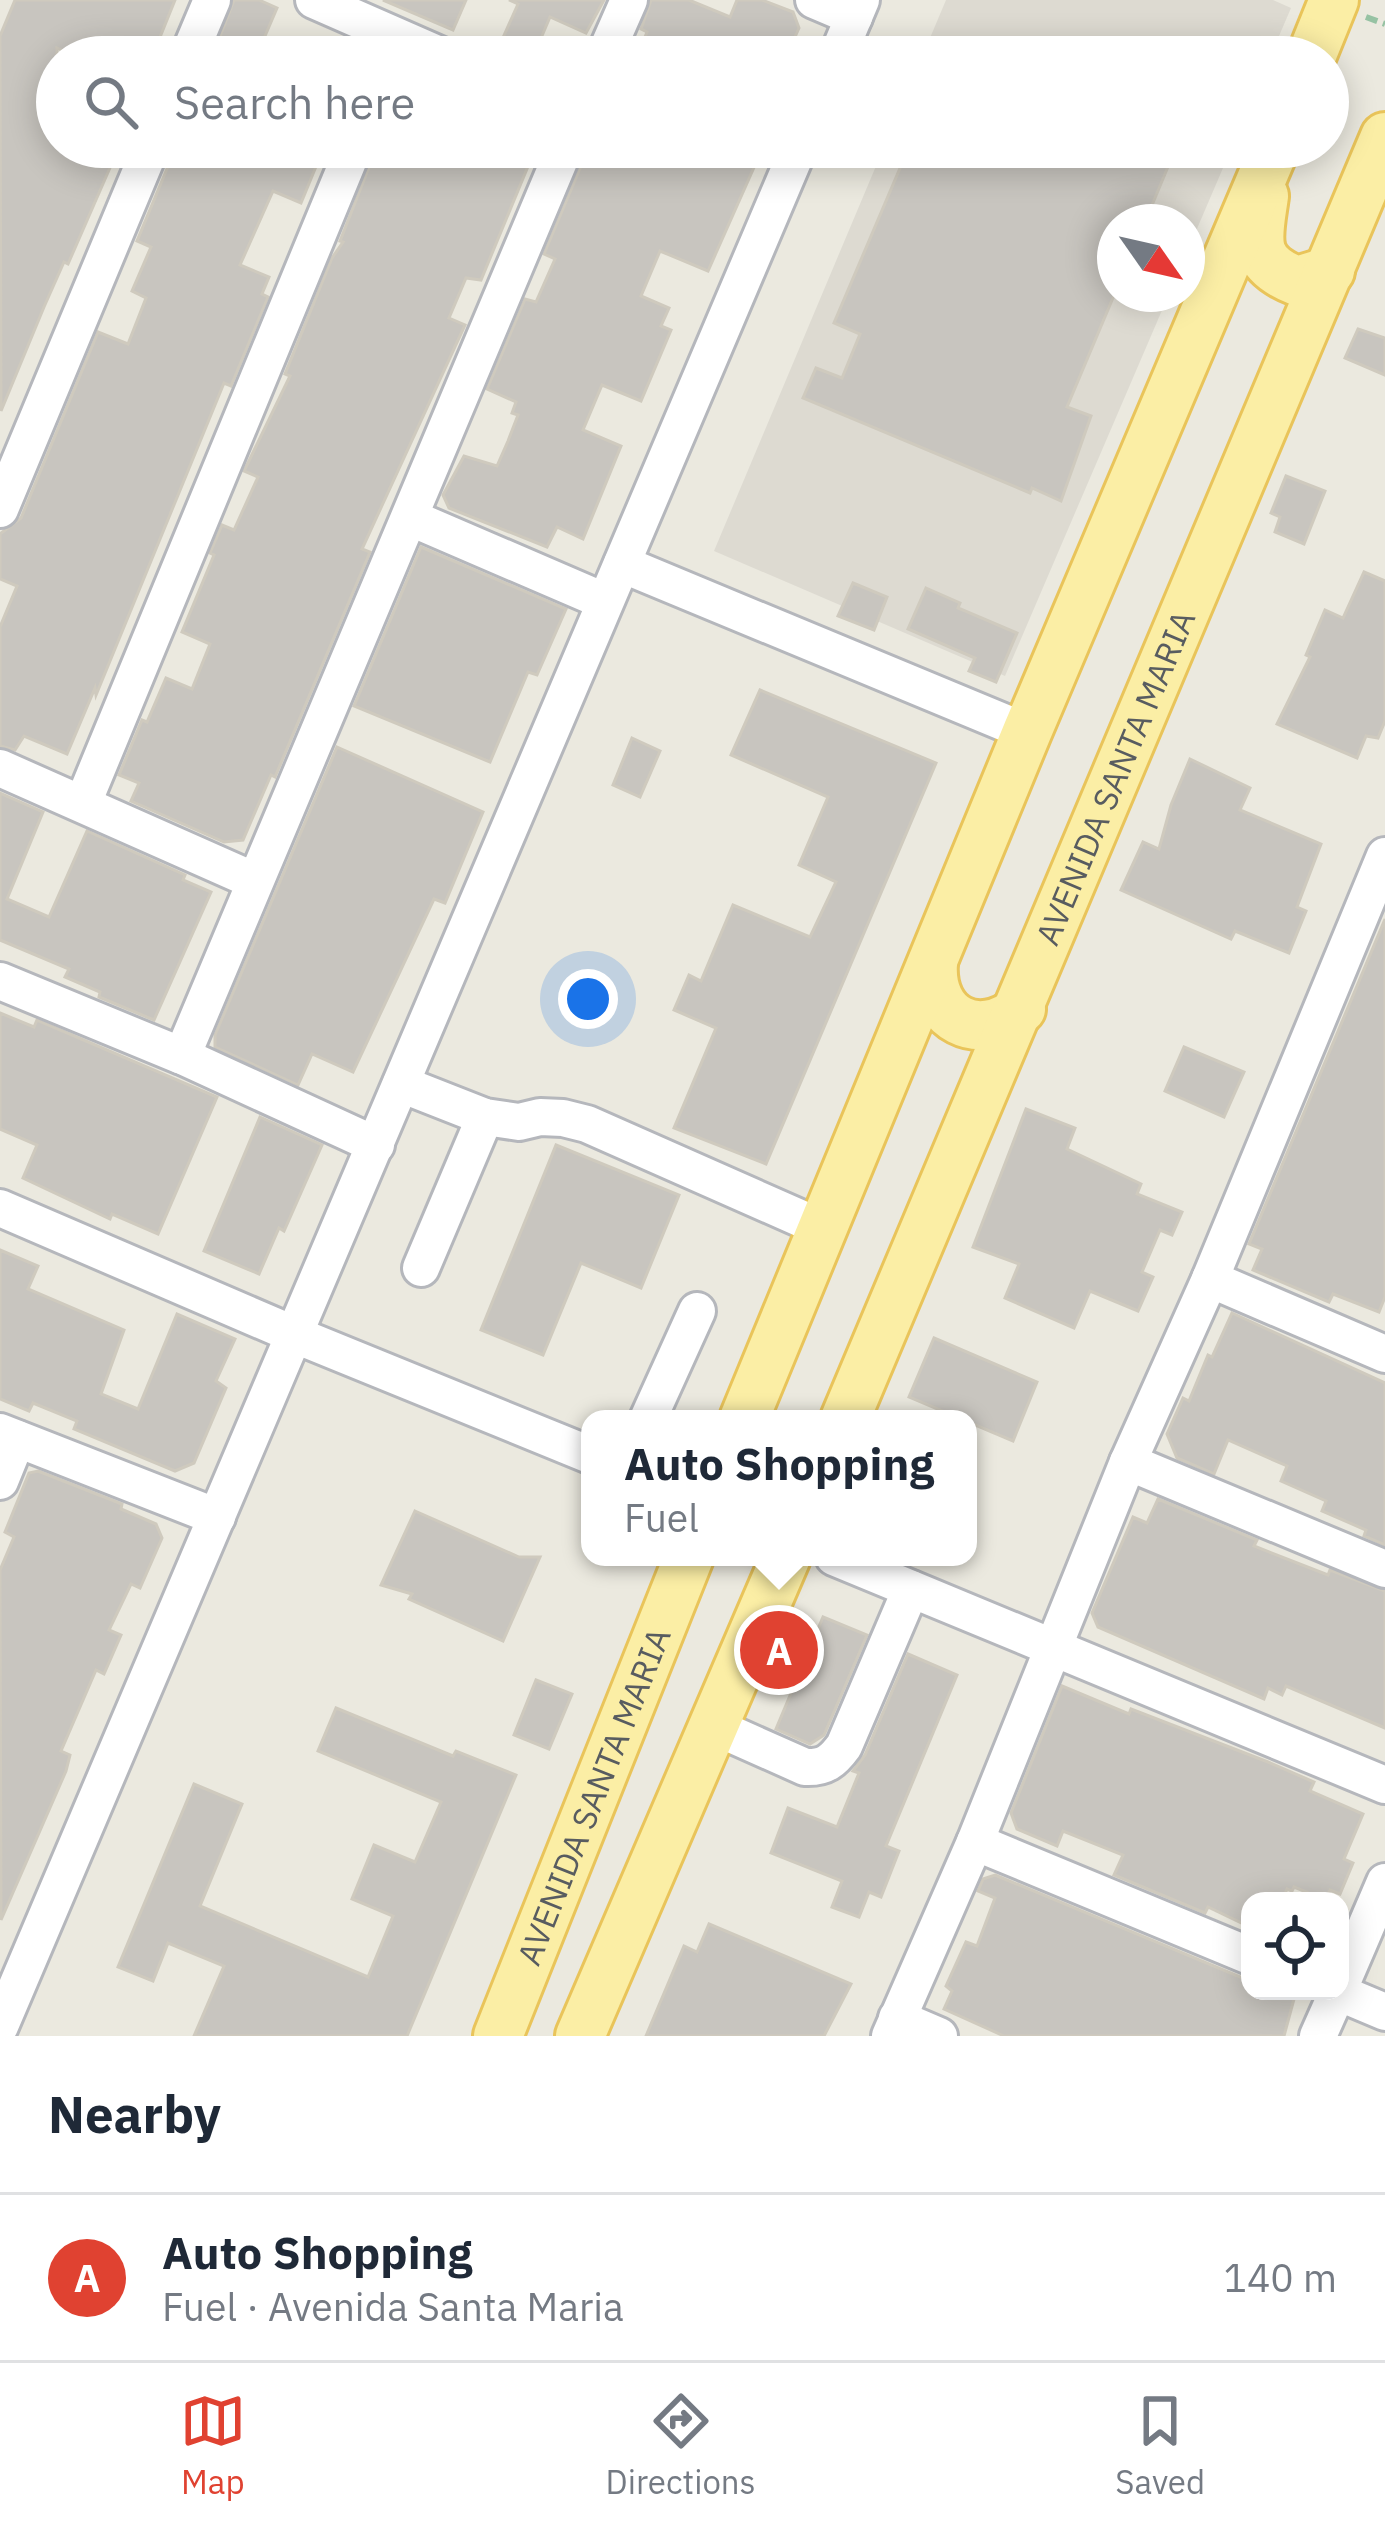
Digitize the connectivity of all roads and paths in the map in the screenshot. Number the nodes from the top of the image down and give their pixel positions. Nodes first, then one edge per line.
1 (212, 0) edge
2 (314, 0) edge
3 (629, 0) edge
4 (814, 0) edge
5 (1334, 0) edge
6 (858, 9) edge
7 (197, 36) edge
8 (376, 36) edge
9 (613, 36) edge
10 (1319, 36) edge
11 (1385, 137) edge
12 (142, 168) edge
13 (345, 168) edge
14 (557, 168) edge
15 (790, 168) edge
16 (1266, 168) edge
17 (1269, 168) edge
18 (1330, 271) junction
19 (0, 508) edge
20 (411, 518) junction
21 (622, 564) junction
22 (604, 601) junction
23 (1027, 732) junction
24 (0, 768) edge
25 (83, 803) junction
26 (1385, 856) edge
27 (255, 881) junction
28 (933, 963) junction
29 (0, 981) edge
30 (1021, 1009) junction
31 (900, 1045) junction
32 (182, 1056) junction
33 (401, 1084) junction
34 (986, 1091) junction
35 (485, 1118) junction
36 (376, 1145) junction
37 (0, 1208) edge
38 (820, 1227) junction
39 (422, 1268) dead end
40 (1210, 1280) junction
41 (697, 1311) dead end
42 (293, 1334) junction
43 (1385, 1354) edge
44 (652, 1410) edge
45 (748, 1410) edge
46 (849, 1410) edge
47 (9, 1436) edge
48 (581, 1450) edge
49 (1128, 1462) junction
50 (0, 1481) edge
51 (217, 1517) junction
52 (684, 1566) edge
53 (782, 1566) edge
54 (856, 1566) edge
55 (1385, 1569) edge
56 (911, 1589) junction
57 (1053, 1648) junction
58 (713, 1726) junction
59 (1385, 1785) edge
60 (975, 1842) junction
61 (1385, 1882) edge
62 (1241, 1952) edge
63 (1349, 1965) edge
64 (1349, 1995) edge
65 (1334, 2000) edge
66 (1385, 2012) edge
67 (0, 2026) edge
68 (894, 2027) edge
69 (498, 2036) edge
70 (580, 2036) edge
71 (939, 2036) edge
72 (1318, 2036) edge

1 - 7 street
2 - 8 street
3 - 9 street
4 - 6 street
5 - 10 main road
11 - 18 main road, AVENIDA SANTA MARIA
12 - 19 street
13 - 25 street
14 - 20 street
15 - 21 street
16 - 23 main road
17 - 18 main road
18 - 30 main road, AVENIDA SANTA MARIA
20 - 22 street
20 - 27 street
21 - 22 street
21 - 23 street
22 - 33 street
23 - 28 main road
24 - 25 street
25 - 27 street
26 - 40 street
27 - 32 street
28 - 30 main road
28 - 31 main road
29 - 32 street
30 - 34 main road, AVENIDA SANTA MARIA
31 - 34 main road
31 - 38 main road
32 - 36 street
33 - 35 street
33 - 36 street
34 - 46 main road, AVENIDA SANTA MARIA
35 - 38 street
35 - 39 street
36 - 42 street
37 - 42 street
38 - 45 main road
40 - 43 street
40 - 49 street
41 - 44 street
42 - 48 street
42 - 51 street
47 - 50 street
47 - 51 street
49 - 55 street
49 - 57 street
51 - 67 street
52 - 69 main road, AVENIDA SANTA MARIA
53 - 58 main road
54 - 56 street
56 - 57 street
56 - 58 street
57 - 59 street
57 - 60 street
58 - 70 main road
60 - 62 street
60 - 68 street
61 - 63 street
64 - 66 street
65 - 72 street
68 - 71 street

